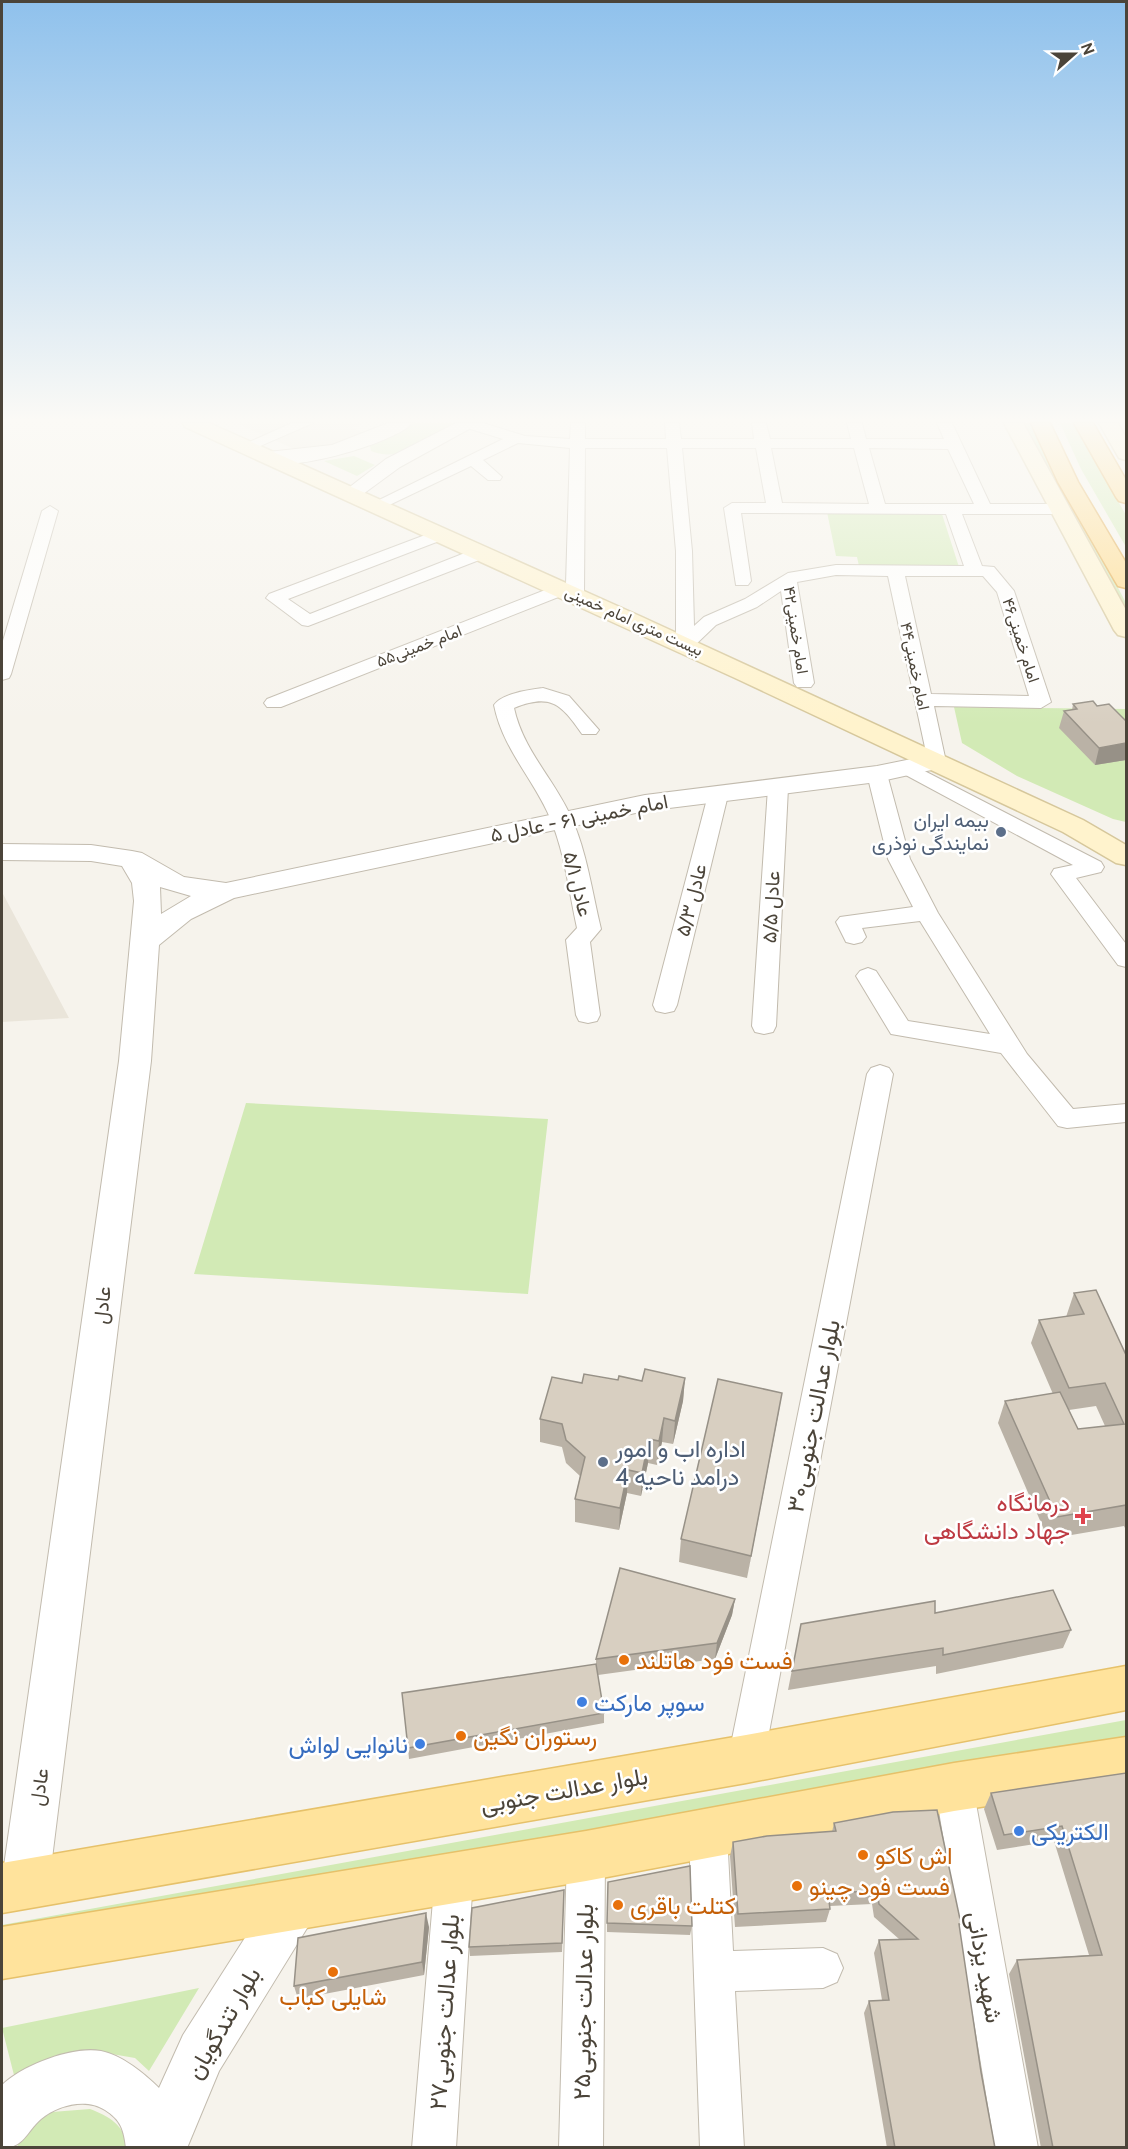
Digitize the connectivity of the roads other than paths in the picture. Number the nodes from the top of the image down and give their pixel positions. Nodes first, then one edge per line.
1 (46, 523) edge
2 (417, 523) edge
3 (576, 523) edge
4 (681, 523) edge
5 (734, 523) edge
6 (959, 523) edge
7 (1066, 523) edge
8 (1092, 523) edge
9 (441, 534) junction
10 (481, 553) junction
11 (896, 570) junction
12 (982, 571) junction
13 (788, 578) junction
14 (1126, 580) edge
15 (742, 581) dead end
16 (569, 592) junction
17 (1126, 630) edge
18 (8, 634) edge
19 (685, 644) junction
20 (2, 674) edge
21 (804, 682) dead end
22 (922, 700) junction
23 (274, 703) dead end
24 (589, 730) dead end
25 (936, 762) junction
26 (909, 769) junction
27 (877, 774) junction
28 (778, 788) junction
29 (718, 795) junction
30 (562, 820) junction
31 (1073, 826) junction
32 (1126, 831) edge
33 (2, 852) edge
34 (1126, 857) edge
35 (132, 860) junction
36 (225, 891) junction
37 (927, 913) junction
38 (854, 937) dead end
39 (143, 944) junction
40 (1126, 960) edge
41 (868, 976) dead end
42 (665, 1005) dead end
43 (588, 1015) dead end
44 (765, 1026) dead end
45 (1010, 1047) junction
46 (880, 1074) dead end
47 (1125, 1117) edge
48 (1126, 1688) edge
49 (746, 1759) junction
50 (1126, 1761) edge
51 (954, 1787) junction
52 (708, 1833) junction
53 (585, 1856) junction
54 (454, 1876) junction
55 (13, 1886) edge
56 (295, 1903) junction
57 (2, 1953) edge
58 (823, 1968) dead end
59 (714, 1972) junction
60 (2, 2125) edge
61 (153, 2148) edge
62 (160, 2148) edge
63 (434, 2148) edge
64 (581, 2148) edge
65 (722, 2148) edge
66 (1017, 2148) edge

1 - 18 street
2 - 9 main road, بیست متری امام خمینی
3 - 16 street
4 - 19 street
5 - 15 street
6 - 12 street
7 - 17 main road
8 - 14 highway
9 - 10 main road, بیست متری امام خمینی
9 - 10 street
10 - 16 main road, بیست متری امام خمینی
11 - 12 street
11 - 13 street
11 - 22 street, ۴۴امام خمینی
12 - 22 street, امام خمینی۴۶
13 - 19 street
13 - 21 street, امام خمینی۴۲
16 - 19 main road, بیست متری امام خمینی
16 - 23 street, امام خمینی۵۵
18 - 20 street
19 - 25 main road, بیست متری امام خمینی
22 - 25 street, ۴۴امام خمینی
24 - 30 street
25 - 26 street, امام خمینی ۶۱ - عادل ۵
25 - 31 main road, بیست متری امام خمینی
26 - 27 street, امام خمینی ۶۱ - عادل ۵
26 - 40 street
27 - 28 street, امام خمینی ۶۱ - عادل ۵
27 - 37 street
28 - 29 street, امام خمینی ۶۱ - عادل ۵
28 - 44 street, عادل ۵/۵
29 - 30 street, امام خمینی ۶۱ - عادل ۵
29 - 42 street, عادل ۵/۳
30 - 36 street, امام خمینی ۶۱ - عادل ۵
30 - 43 street, عادل ۵/۱
31 - 32 main road, بیست متری امام خمینی
31 - 34 main road, بیست متری امام خمینی
33 - 35 street
35 - 36 street, امام خمینی ۶۱ - عادل ۵
35 - 39 street, عادل
36 - 39 street, امام خمینی ۶۱ - عادل ۵
37 - 38 street
37 - 45 street
39 - 55 street, عادل
41 - 45 street
45 - 47 street
46 - 49 street, بلوار عدالت جنوبی۳۰
48 - 49 main road, بلوار عدالت جنوبی
49 - 55 main road, بلوار عدالت جنوبی
50 - 51 main road
51 - 52 main road
51 - 66 street, شهید یزدانی
52 - 53 main road
52 - 59 street
53 - 54 main road
53 - 64 street, بلوار عدالت جنوبی۲۵
54 - 56 main road
54 - 63 street, بلوار عدالت جنوبی۲۷
56 - 57 main road
56 - 62 street, بلوار تندگویان
58 - 59 street
59 - 65 street
60 - 61 street

